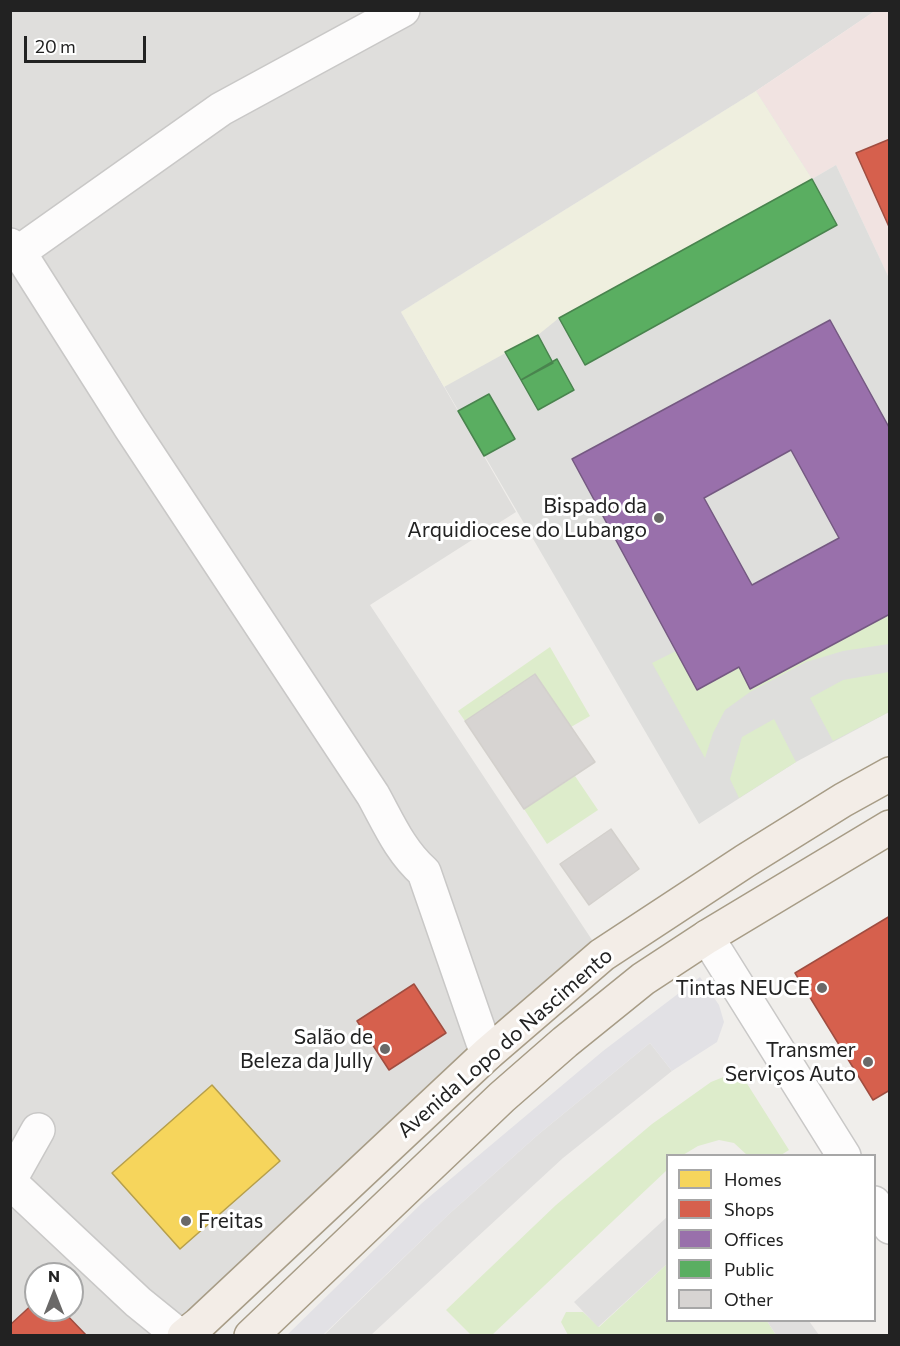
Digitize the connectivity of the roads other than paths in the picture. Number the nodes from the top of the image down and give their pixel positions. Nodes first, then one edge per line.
1 (403, 10) edge
2 (15, 249) edge
3 (890, 774) edge
4 (890, 826) edge
5 (707, 937) junction
6 (487, 1054) junction
7 (38, 1130) dead end
8 (843, 1154) edge
9 (10, 1181) edge
10 (876, 1206) edge
11 (890, 1227) edge
12 (182, 1335) edge
13 (251, 1335) edge

1 - 2 street
2 - 6 street
3 - 6 main road, Avenida Lopo do Nascimento
4 - 5 main road, Avenida Lopo do Nascimento
5 - 8 street
5 - 13 main road, Avenida Lopo do Nascimento
6 - 12 main road, Avenida Lopo do Nascimento
7 - 9 street
9 - 12 street
10 - 11 street

